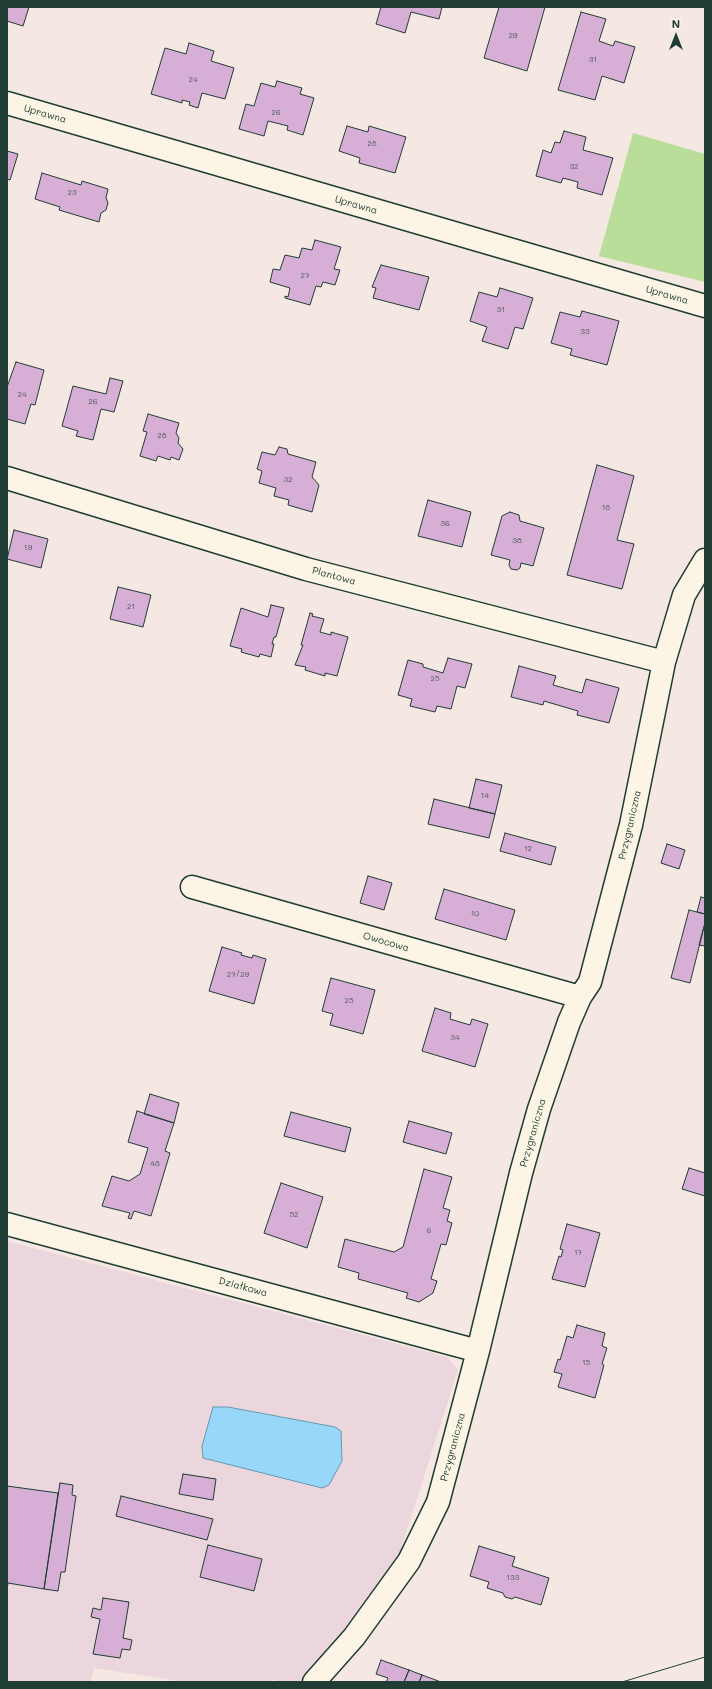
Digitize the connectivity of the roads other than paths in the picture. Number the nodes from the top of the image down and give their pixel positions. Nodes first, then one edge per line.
1 (7, 104) edge
2 (705, 306) edge
3 (7, 478) edge
4 (705, 560) edge
5 (664, 662) junction
6 (192, 887) dead end
7 (580, 997) junction
8 (7, 1224) edge
9 (478, 1351) junction
10 (314, 1682) edge

1 - 2 street, Uprawna
3 - 5 street, Plantowa
4 - 5 street, Przygraniczna
5 - 7 street, Przygraniczna
6 - 7 street, Owocowa
7 - 9 street, Przygraniczna
8 - 9 street, Działkowa
9 - 10 street, Przygraniczna

